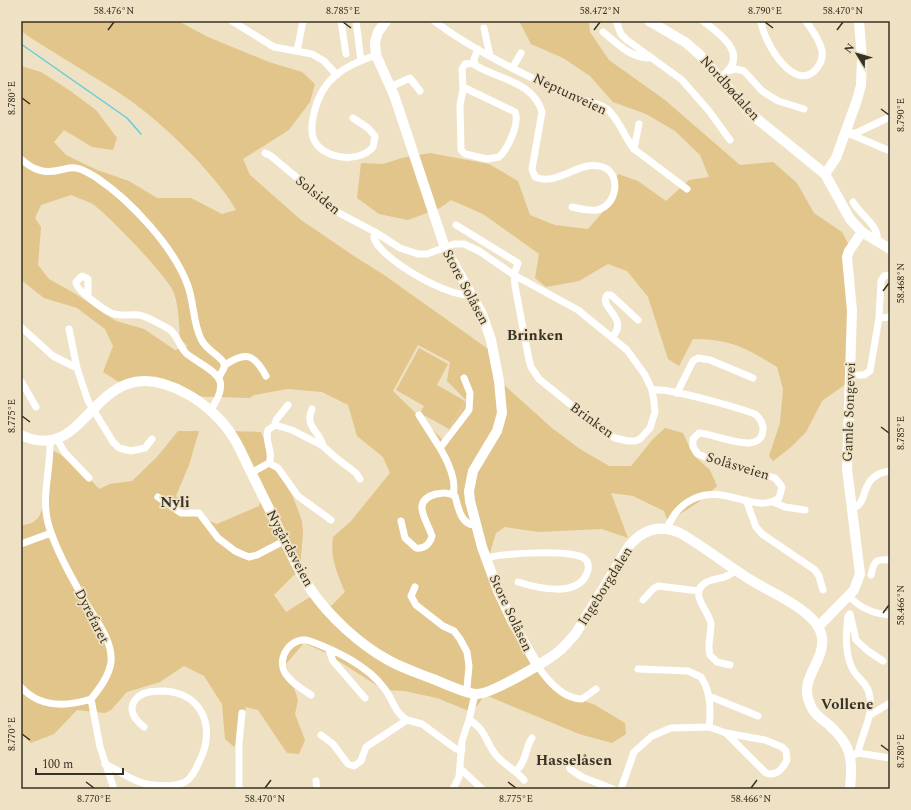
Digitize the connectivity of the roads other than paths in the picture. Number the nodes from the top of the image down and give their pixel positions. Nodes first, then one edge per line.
1 (232, 21) edge
2 (303, 21) edge
3 (341, 21) edge
4 (356, 21) edge
5 (386, 21) edge
6 (434, 21) edge
7 (616, 21) edge
8 (649, 21) edge
9 (703, 21) edge
10 (761, 21) edge
11 (806, 21) edge
12 (859, 21) edge
13 (484, 28) dead end
14 (603, 32) dead end
15 (478, 49) junction
16 (297, 51) junction
17 (346, 54) dead end
18 (521, 54) dead end
19 (376, 55) junction
20 (490, 56) junction
21 (650, 58) junction
22 (361, 61) junction
23 (474, 63) junction
24 (513, 67) junction
25 (729, 71) junction
26 (337, 75) junction
27 (721, 78) junction
28 (390, 86) junction
29 (463, 87) junction
30 (420, 92) dead end
31 (804, 109) dead end
32 (890, 117) edge
33 (354, 118) dead end
34 (640, 124) dead end
35 (848, 133) junction
36 (730, 140) dead end
37 (634, 150) junction
38 (890, 151) edge
39 (264, 153) dead end
40 (21, 159) edge
41 (825, 174) junction
42 (687, 189) dead end
43 (853, 202) dead end
44 (572, 207) dead end
45 (456, 225) dead end
46 (376, 232) junction
47 (862, 232) junction
48 (877, 241) junction
49 (445, 248) junction
50 (890, 249) edge
51 (514, 275) junction
52 (890, 275) edge
53 (471, 295) junction
54 (88, 296) dead end
55 (890, 317) edge
56 (879, 318) junction
57 (638, 320) dead end
58 (21, 327) edge
59 (69, 329) dead end
60 (612, 336) junction
61 (225, 365) junction
62 (77, 368) junction
63 (850, 375) junction
64 (266, 376) dead end
65 (219, 377) junction
66 (464, 378) dead end
67 (752, 378) dead end
68 (21, 381) edge
69 (652, 390) junction
70 (677, 393) junction
71 (288, 405) dead end
72 (36, 408) dead end
73 (312, 409) dead end
74 (210, 411) junction
75 (90, 412) junction
76 (419, 415) dead end
77 (275, 425) junction
78 (21, 435) edge
79 (152, 439) dead end
80 (54, 440) junction
81 (323, 446) junction
82 (440, 448) junction
83 (269, 463) junction
84 (890, 471) edge
85 (251, 473) junction
86 (89, 478) dead end
87 (360, 479) dead end
88 (453, 495) junction
89 (158, 497) dead end
90 (746, 500) junction
91 (773, 502) junction
92 (852, 508) junction
93 (805, 510) dead end
94 (331, 520) dead end
95 (401, 521) dead end
96 (476, 525) junction
97 (667, 528) junction
98 (51, 533) junction
99 (284, 541) junction
100 (21, 544) edge
101 (487, 558) junction
102 (890, 560) edge
103 (735, 570) junction
104 (871, 575) dead end
105 (518, 582) dead end
106 (415, 587) dead end
107 (823, 590) dead end
108 (699, 591) junction
109 (849, 596) junction
110 (643, 600) dead end
111 (890, 615) edge
112 (818, 627) junction
113 (329, 650) junction
114 (883, 661) dead end
115 (536, 665) junction
116 (730, 665) dead end
117 (638, 669) dead end
118 (21, 687) edge
119 (596, 690) dead end
120 (470, 692) junction
121 (311, 696) dead end
122 (709, 696) junction
123 (365, 698) dead end
124 (91, 699) junction
125 (890, 703) edge
126 (242, 713) dead end
127 (870, 715) junction
128 (758, 716) dead end
129 (407, 720) junction
130 (469, 720) junction
131 (144, 727) dead end
132 (709, 727) junction
133 (726, 733) junction
134 (321, 735) dead end
135 (532, 738) dead end
136 (462, 750) junction
137 (854, 754) junction
138 (890, 758) edge
139 (568, 760) dead end
140 (105, 764) junction
141 (460, 768) junction
142 (516, 771) junction
143 (524, 780) dead end
144 (114, 789) edge
145 (239, 789) edge
146 (453, 789) edge
147 (482, 789) edge
148 (613, 789) edge
149 (621, 789) edge
150 (850, 789) edge

1 - 16 street
2 - 16 street
3 - 17 street
4 - 22 street
5 - 19 main road, Store Solåsen
6 - 15 street, Neptunveien
7 - 21 street
8 - 27 main road, Nordbødalen
9 - 25 street
10 - 11 street
12 - 35 main road
13 - 20 street
14 - 21 street
15 - 20 street, Neptunveien
15 - 23 street
16 - 26 street
18 - 24 street
19 - 22 street
19 - 28 main road, Store Solåsen
20 - 24 street, Neptunveien
21 - 36 street
22 - 26 street
23 - 29 street
23 - 44 street
24 - 37 street, Neptunveien
25 - 27 street
25 - 31 street
26 - 33 street
27 - 41 main road, Nordbødalen
28 - 30 street
28 - 49 main road, Store Solåsen
29 - 29 street
32 - 35 street
34 - 37 street
35 - 38 street
35 - 41 main road
37 - 42 street, Neptunveien
39 - 46 street, Solsiden
40 - 61 street
41 - 47 main road
43 - 48 street
45 - 51 street, Brinken
46 - 49 street, Solsiden
46 - 53 street
47 - 48 main road
47 - 63 main road, Gamle Songevei
48 - 50 main road
49 - 51 street, Brinken
49 - 53 main road, Store Solåsen
51 - 60 street, Brinken
51 - 69 street, Brinken
52 - 56 street
53 - 96 main road, Store Solåsen
54 - 65 street
55 - 56 street
56 - 63 street
57 - 60 street
58 - 62 street
59 - 62 street
60 - 69 street, Brinken
61 - 64 street
61 - 65 street
62 - 75 street
63 - 92 main road, Gamle Songevei
65 - 74 street
66 - 82 street
67 - 70 street
68 - 72 street
69 - 70 street, Solåsveien
70 - 91 street, Solåsveien
71 - 77 street
73 - 81 street
74 - 75 main road, Nygårdsveien
74 - 85 main road, Nygårdsveien
75 - 79 street
75 - 80 main road, Nygårdsveien
76 - 82 street
77 - 81 street
77 - 83 street
78 - 80 main road
80 - 86 street
80 - 98 street, Dyrefaret
81 - 87 street
82 - 88 street
83 - 85 street
83 - 94 street
84 - 92 street
85 - 99 main road, Nygårdsveien
88 - 95 street
88 - 96 street
89 - 99 street
90 - 91 street, Solåsveien
90 - 97 street, Solåsveien
90 - 107 street
91 - 93 street, Solåsveien
92 - 109 main road, Gamle Songevei
96 - 101 main road, Store Solåsen
97 - 103 main road
97 - 115 main road, Ingeborgdalen
98 - 100 street
98 - 124 street, Dyrefaret
99 - 120 main road, Nygårdsveien
101 - 105 street
101 - 115 main road, Store Solåsen
102 - 104 street
103 - 108 street
103 - 112 main road
106 - 120 street
108 - 110 street
108 - 116 street
109 - 111 street
109 - 112 main road, Gamle Songevei
112 - 137 main road
113 - 121 street
113 - 123 street
113 - 129 street
114 - 127 street
115 - 119 street
115 - 120 main road, Ingeborgdalen
117 - 122 street
118 - 124 street
120 - 130 street
122 - 128 street
122 - 132 street
124 - 140 street
125 - 127 street
126 - 145 street
127 - 137 street
129 - 134 street
129 - 136 street
130 - 136 street
130 - 142 street
131 - 140 street
132 - 133 street
132 - 149 street
133 - 133 street
135 - 142 street
136 - 141 street
137 - 138 street
137 - 150 main road
139 - 148 street
140 - 144 street
141 - 146 street
141 - 147 street
142 - 143 street

